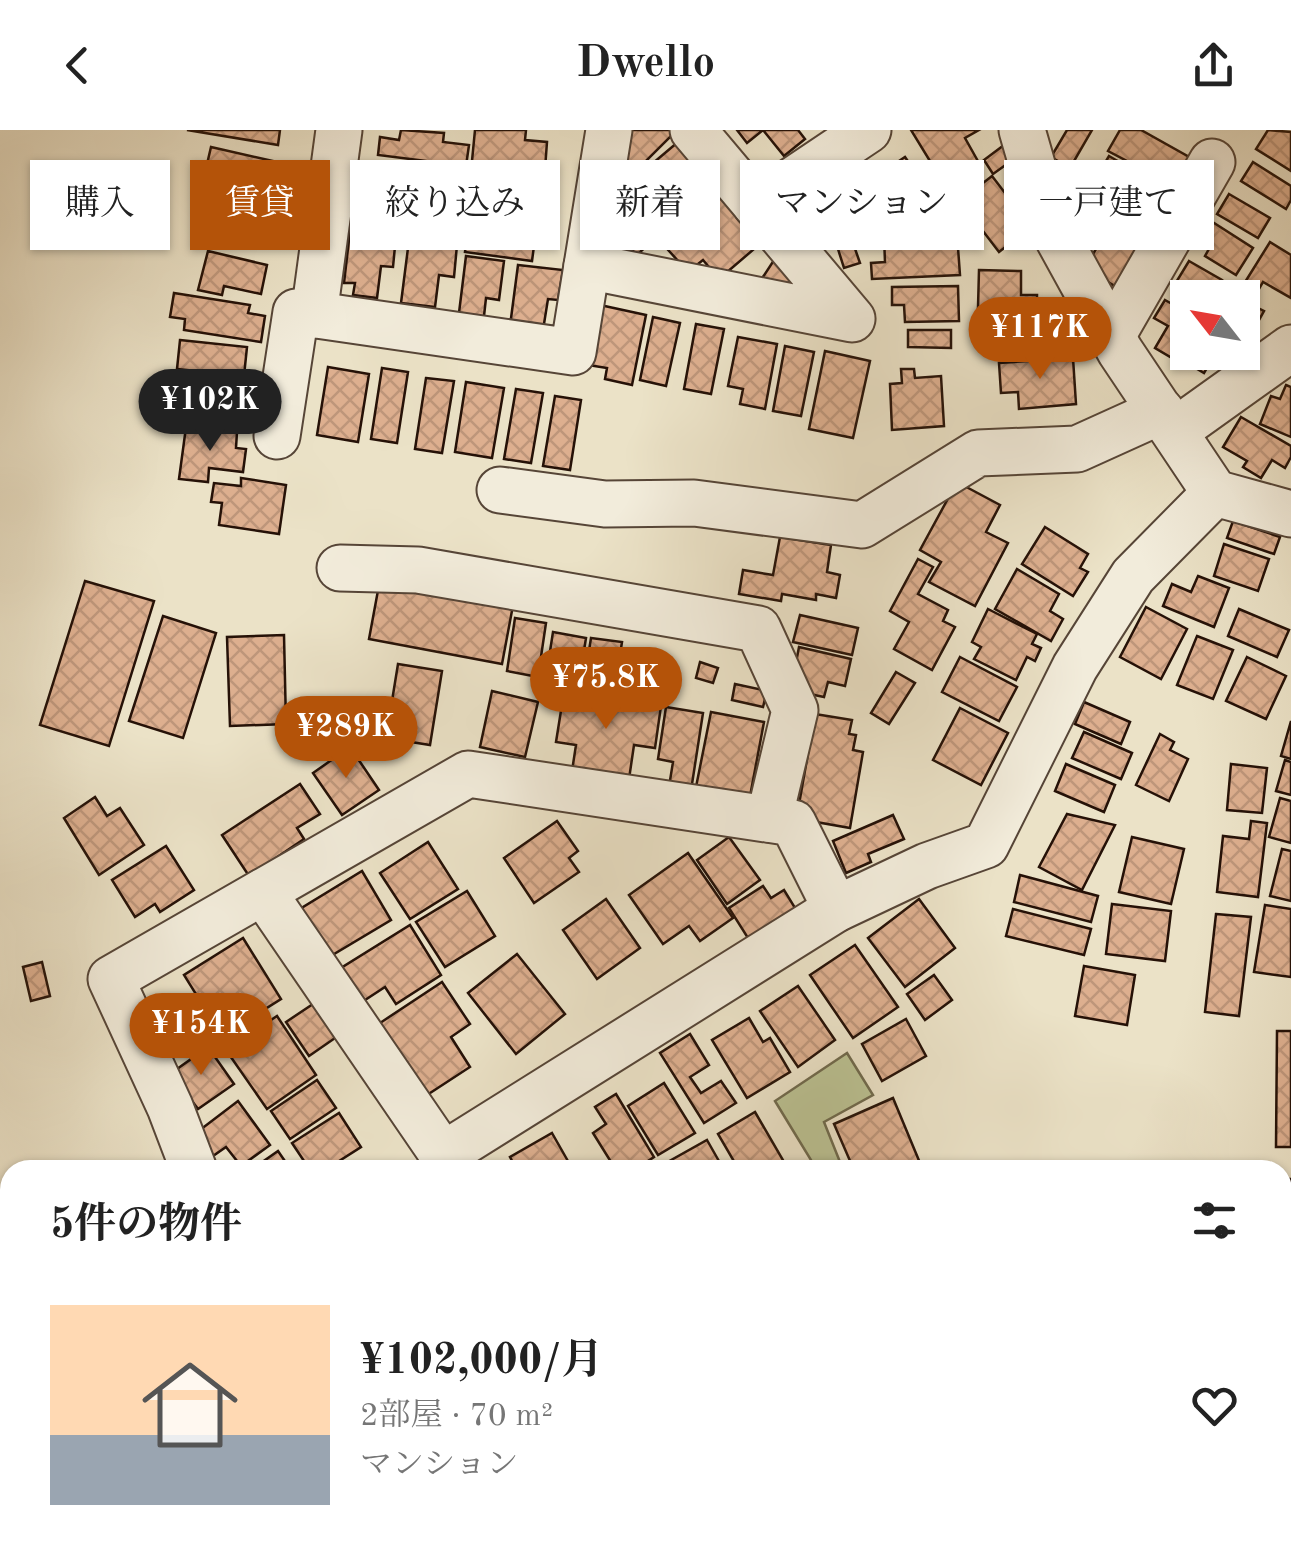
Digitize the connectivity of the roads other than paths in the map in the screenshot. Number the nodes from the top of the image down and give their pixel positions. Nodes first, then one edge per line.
1 (339, 130) edge
2 (609, 130) edge
3 (693, 130) edge
4 (868, 130) edge
5 (1022, 130) edge
6 (823, 160) edge
7 (740, 186) edge
8 (794, 250) edge
9 (1161, 250) edge
10 (587, 266) junction
11 (314, 315) junction
12 (1112, 336) junction
13 (1291, 348) edge
14 (1168, 421) junction
15 (277, 436) dead end
16 (500, 490) dead end
17 (1215, 493) junction
18 (1291, 514) edge
19 (340, 568) dead end
20 (769, 819) junction
21 (263, 892) junction
22 (836, 909) junction
23 (190, 1160) edge

1 - 11 street
2 - 10 street
3 - 7 street
4 - 6 street
5 - 12 street
8 - 10 street
9 - 12 street
10 - 11 street
11 - 15 street
12 - 14 street
13 - 14 street
14 - 16 street
14 - 17 street
17 - 18 street
17 - 22 street
19 - 20 street
20 - 21 street
20 - 22 street
21 - 22 street
21 - 23 street

